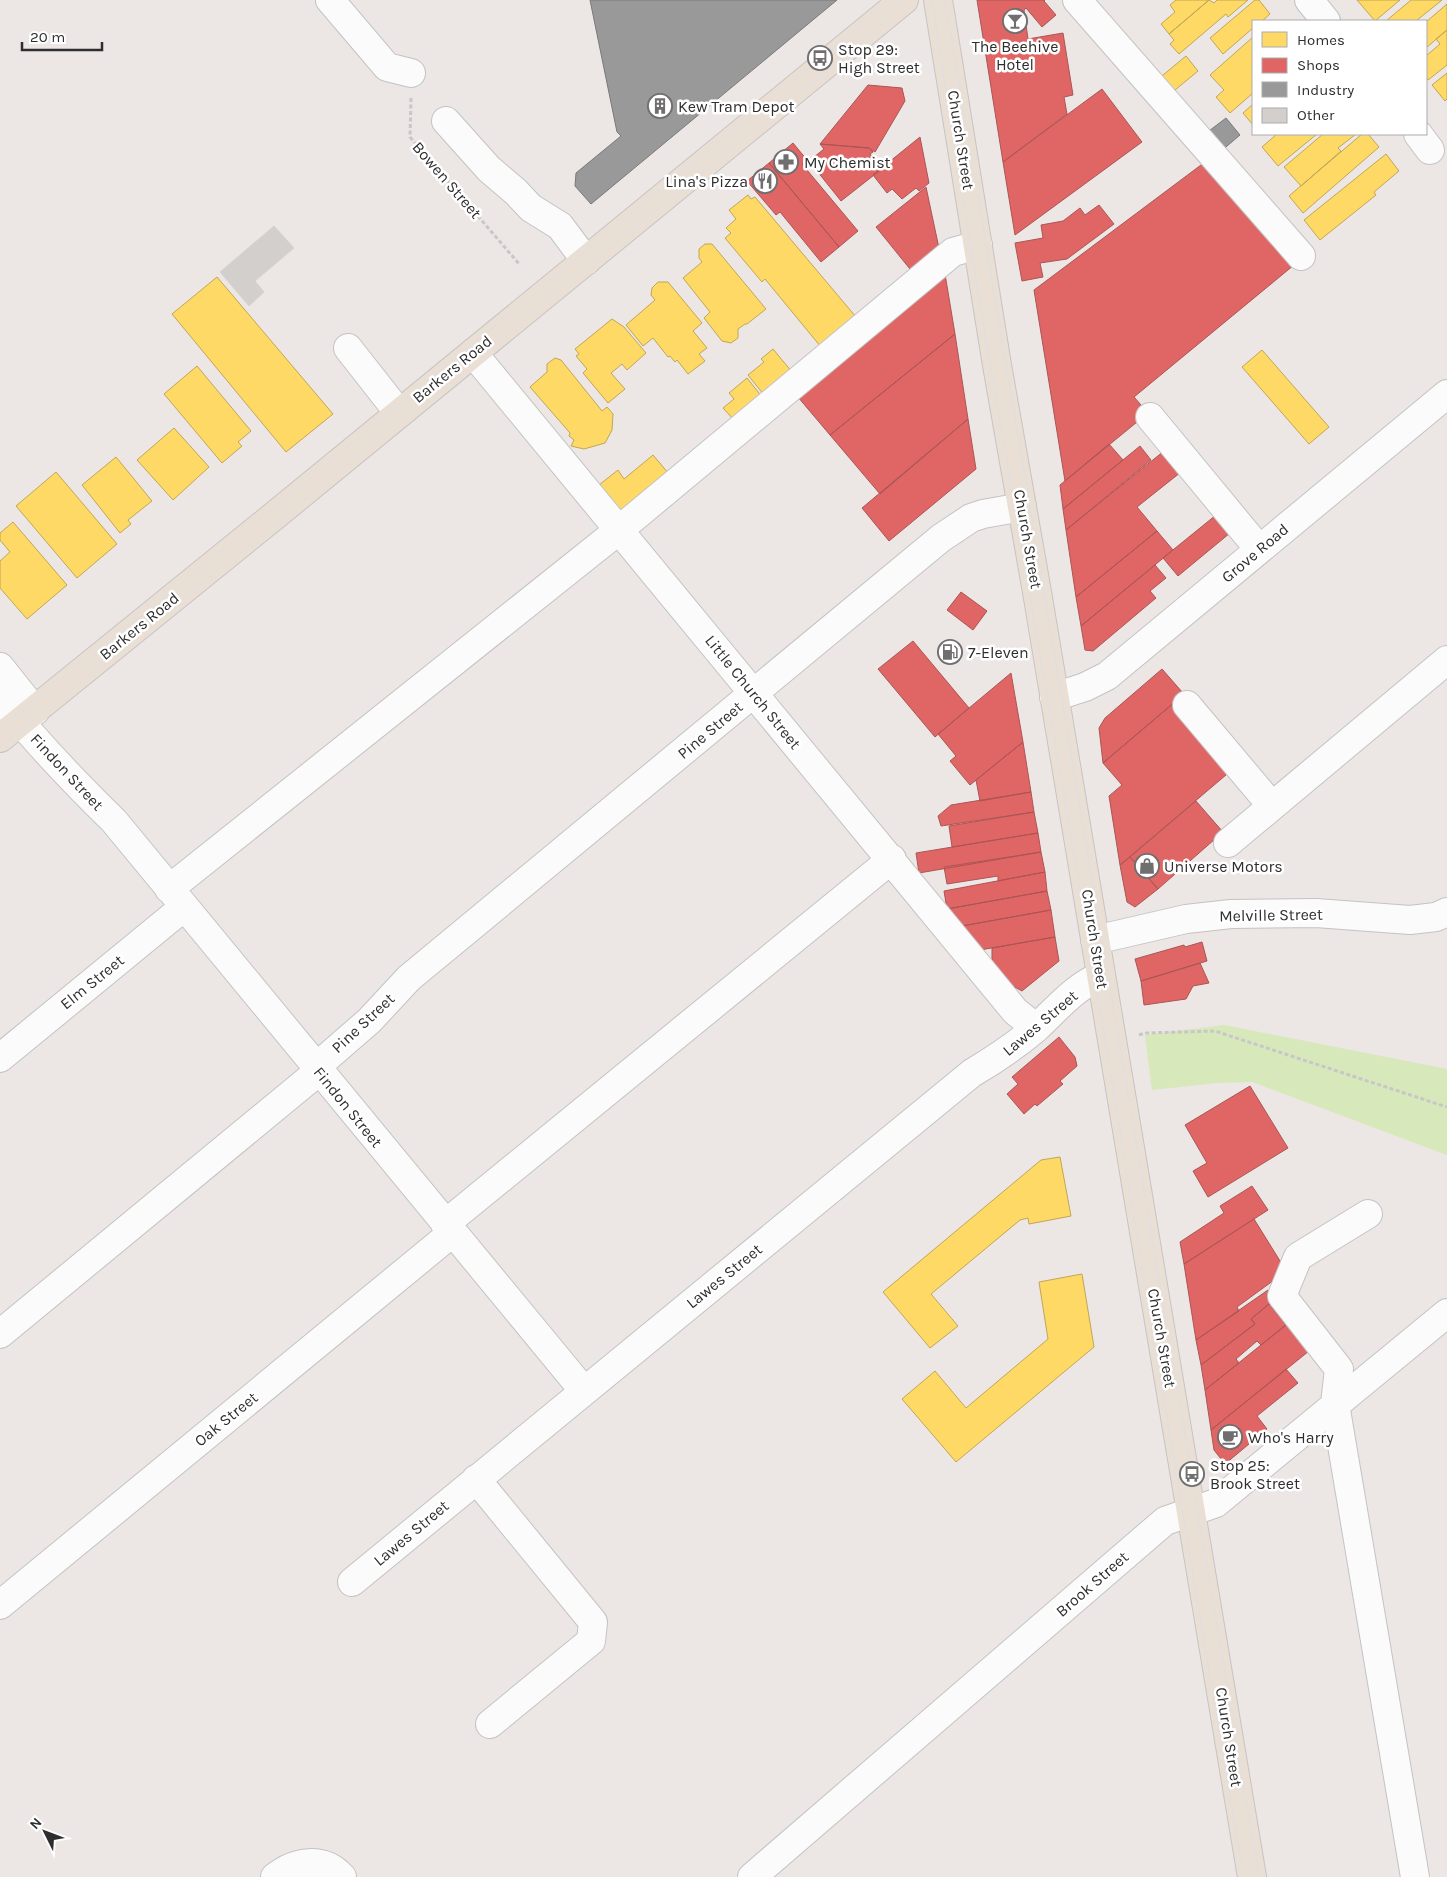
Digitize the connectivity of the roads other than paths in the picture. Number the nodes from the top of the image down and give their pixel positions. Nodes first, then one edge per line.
1 (330, 0) edge
2 (904, 0) edge
3 (938, 0) edge
4 (1078, 0) edge
5 (1309, 0) edge
6 (1325, 20) edge
7 (411, 73) road end
8 (446, 121) dead end
9 (978, 245) junction
10 (1301, 256) dead end
11 (586, 261) junction
12 (348, 348) dead end
13 (473, 353) junction
14 (1447, 394) edge
15 (399, 413) junction
16 (1150, 417) dead end
17 (1022, 507) junction
18 (618, 530) junction
19 (1259, 549) junction
20 (1447, 660) edge
21 (0, 668) edge
22 (754, 694) junction
23 (0, 697) edge
24 (1054, 697) junction
25 (1187, 705) dead end
26 (18, 723) edge
27 (1272, 806) junction
28 (1228, 843) dead end
29 (892, 860) junction
30 (176, 898) junction
31 (1447, 912) edge
32 (1095, 940) junction
33 (1101, 976) junction
34 (1036, 1028) junction
35 (0, 1058) edge
36 (313, 1063) junction
37 (1368, 1214) dead end
38 (449, 1229) junction
39 (1447, 1313) edge
40 (0, 1334) edge
41 (584, 1391) junction
42 (1335, 1404) junction
43 (476, 1479) junction
44 (1191, 1512) junction
45 (352, 1582) dead end
46 (0, 1605) edge
47 (490, 1724) dead end
48 (283, 1872) edge
49 (342, 1877) edge
50 (752, 1877) edge
51 (1252, 1877) edge
52 (1415, 1877) edge

1 - 7 street
2 - 11 main road, Barkers Road
3 - 9 main road, Church Street
4 - 10 street
5 - 6 street
8 - 11 street
9 - 17 main road, Church Street
9 - 18 street, Elm Street
11 - 13 main road, Barkers Road
12 - 15 street
13 - 15 main road, Barkers Road
13 - 18 street, Little Church Street
14 - 19 street, Grove Road
15 - 26 main road, Barkers Road
16 - 19 street
17 - 22 street, Pine Street
17 - 24 main road, Church Street
18 - 22 street, Little Church Street
18 - 30 street, Elm Street
19 - 24 street, Grove Road
20 - 27 street
21 - 26 street
22 - 29 street, Little Church Street
22 - 36 street, Pine Street
23 - 26 street
24 - 32 main road, Church Street
25 - 27 street
26 - 30 street, Findon Street
27 - 28 street
29 - 34 street, Little Church Street
29 - 38 street, Oak Street
30 - 35 street, Elm Street
30 - 36 street, Findon Street
31 - 32 street, Melville Street
32 - 33 main road, Church Street
33 - 34 street, Lawes Street
33 - 44 main road, Church Street
34 - 41 street, Lawes Street
36 - 38 street, Findon Street
36 - 40 street, Pine Street
37 - 42 street
38 - 41 street, Findon Street
38 - 46 street, Oak Street
39 - 42 street, Brook Street
41 - 43 street, Lawes Street
42 - 44 street, Brook Street
42 - 52 street
43 - 45 street, Lawes Street
43 - 47 street
44 - 50 street, Brook Street
44 - 51 main road, Church Street
48 - 49 street

